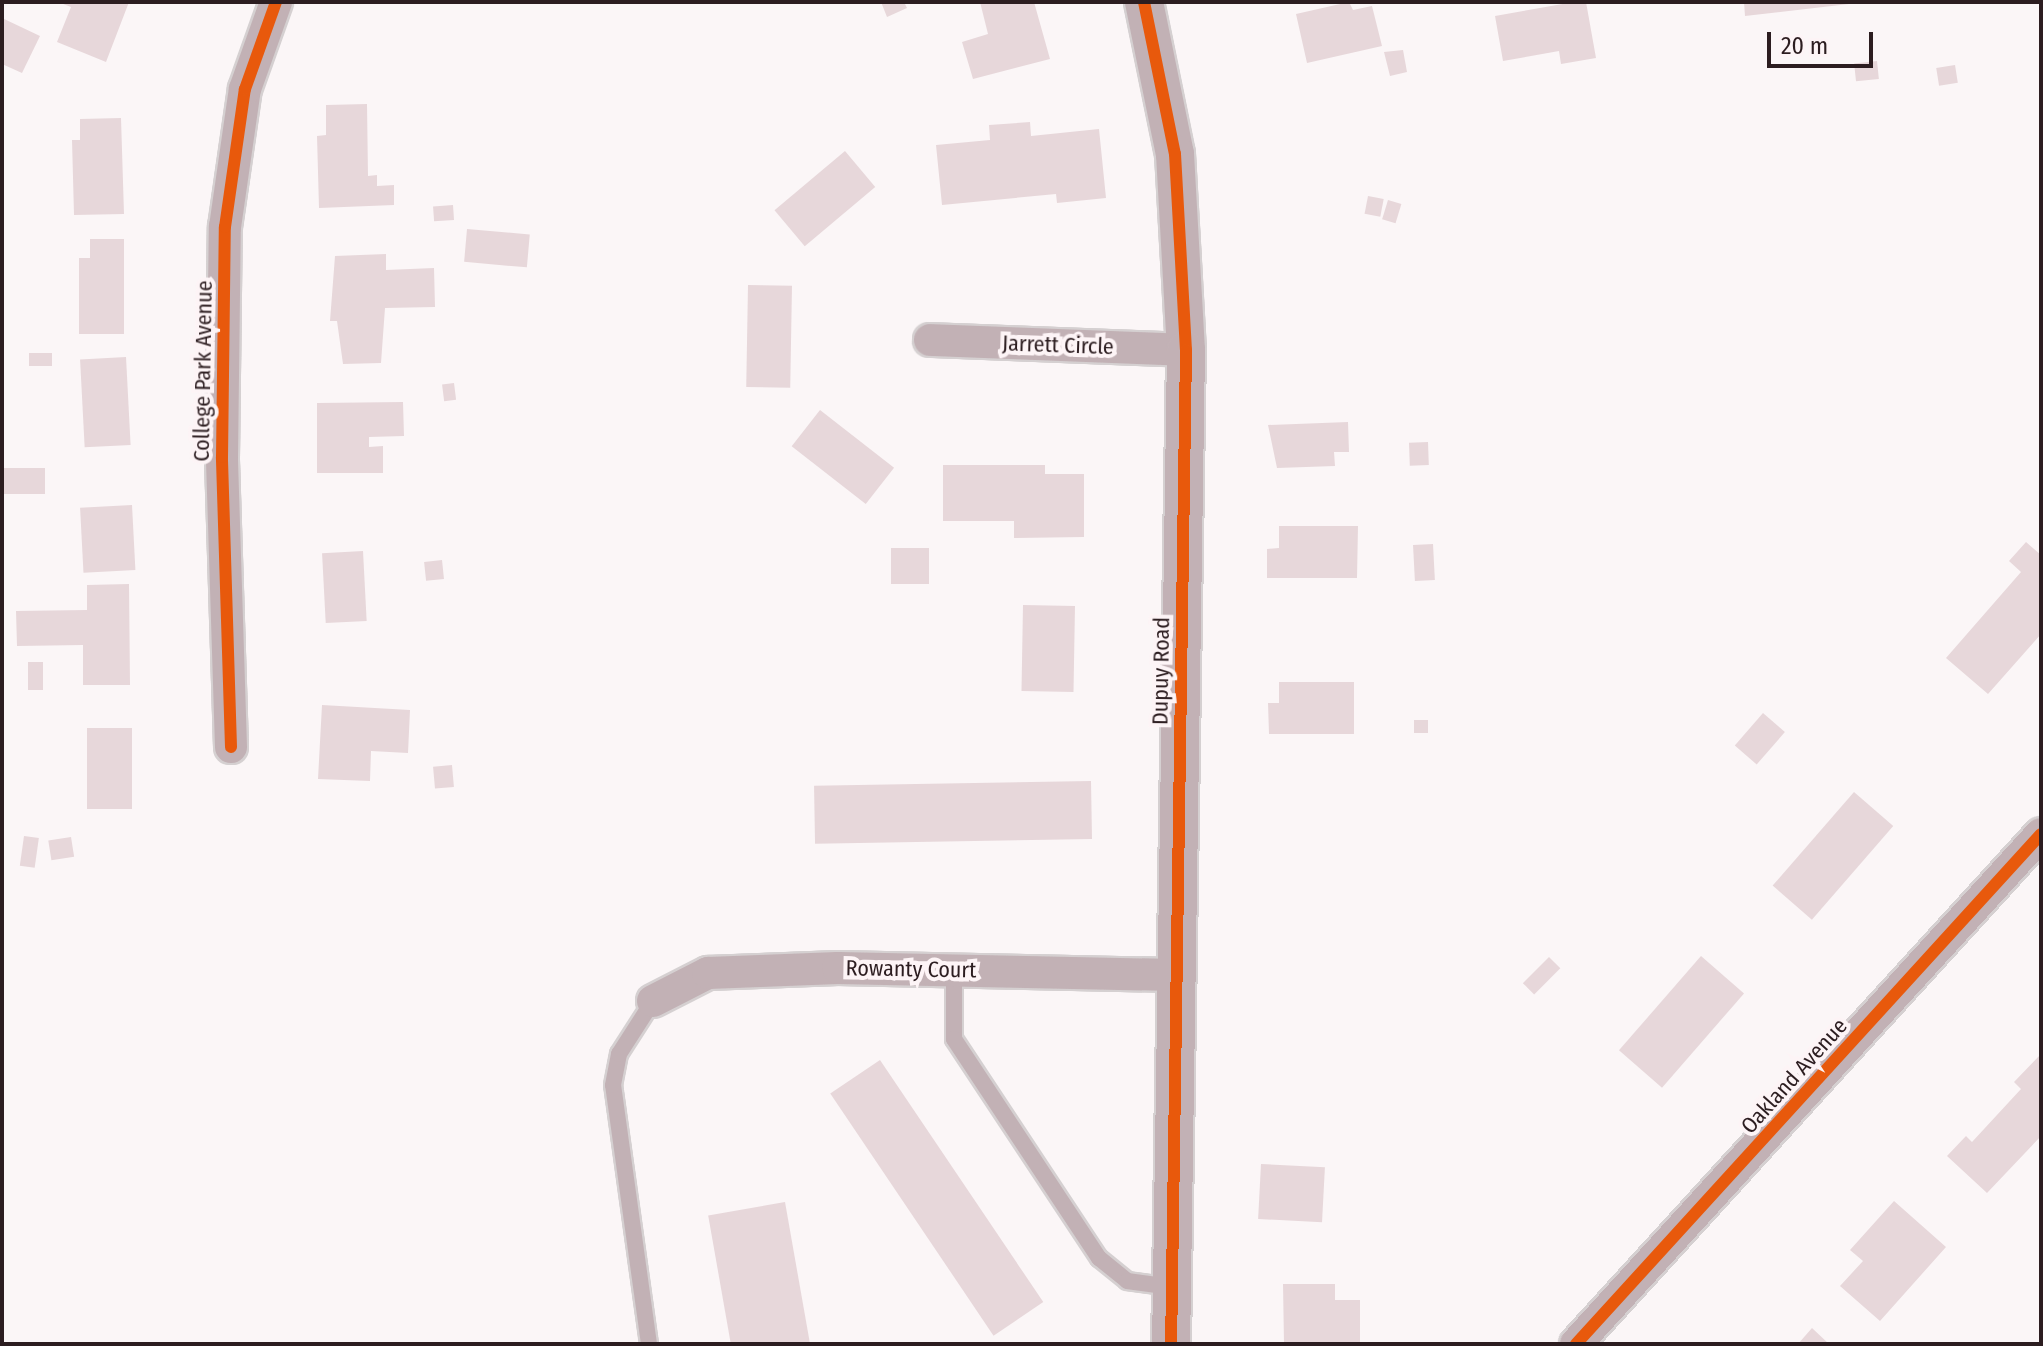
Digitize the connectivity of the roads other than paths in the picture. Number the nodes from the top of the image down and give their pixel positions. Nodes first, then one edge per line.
1 (276, 2) edge
2 (1144, 2) edge
3 (930, 340) dead end
4 (1186, 350) junction
5 (231, 747) dead end
6 (2041, 834) edge
7 (954, 970) junction
8 (1177, 975) junction
9 (653, 1001) joint
10 (1172, 1287) junction
11 (649, 1344) edge
12 (1171, 1344) edge
13 (1576, 1344) edge

1 - 5 street, College Park Avenue
2 - 4 street, Dupuy Road
3 - 4 street, Jarrett Circle
4 - 8 street, Dupuy Road
6 - 13 street, Oakland Avenue
7 - 8 street, Rowanty Court
7 - 9 street, Rowanty Court
7 - 10 lane
8 - 10 street, Dupuy Road
9 - 11 lane
10 - 12 street, Dupuy Road

